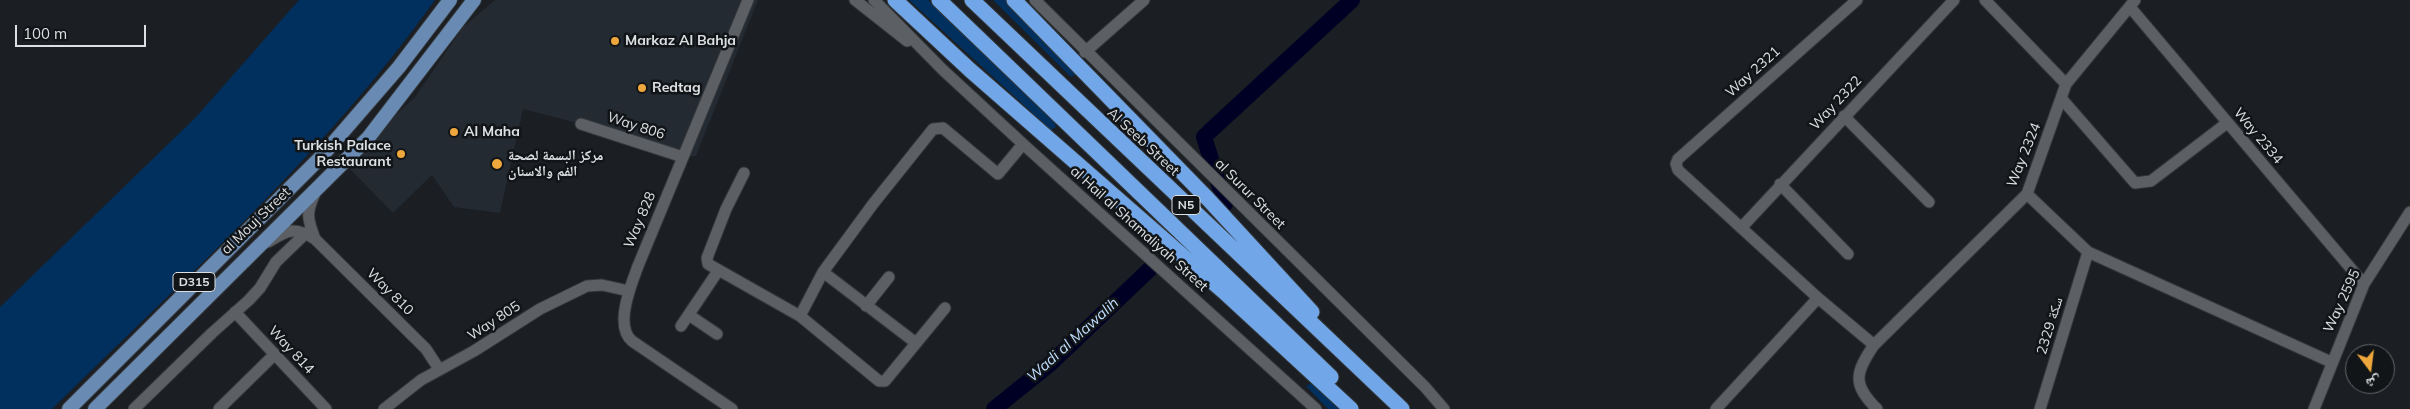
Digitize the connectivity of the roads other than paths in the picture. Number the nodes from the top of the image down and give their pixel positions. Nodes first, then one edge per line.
1 (450, 0) edge
2 (474, 0) edge
3 (748, 0) edge
4 (855, 0) edge
5 (874, 0) edge
6 (895, 0) edge
7 (939, 0) edge
8 (972, 0) edge
9 (1014, 0) edge
10 (1035, 0) edge
11 (1144, 0) edge
12 (1857, 0) edge
13 (1954, 0) edge
14 (1985, 0) edge
15 (2132, 4) edge
16 (1086, 52) junction
17 (943, 70) junction
18 (2066, 84) junction
19 (2061, 98) junction
20 (1844, 116) junction
21 (2227, 123) junction
22 (581, 124) dead end
23 (1022, 144) junction
24 (683, 157) junction
25 (744, 173) dead end
26 (1780, 184) junction
27 (318, 186) junction
28 (2027, 194) junction
29 (1929, 202) dead end
30 (2410, 212) edge
31 (1741, 228) junction
32 (311, 236) junction
33 (253, 251) junction
34 (2088, 252) junction
35 (1848, 254) dead end
36 (718, 271) junction
37 (823, 272) junction
38 (889, 277) dead end
39 (2364, 284) junction
40 (629, 291) junction
41 (1818, 298) junction
42 (866, 306) junction
43 (945, 308) dead end
44 (235, 312) junction
45 (689, 315) junction
46 (800, 316) junction
47 (681, 326) dead end
48 (717, 334) dead end
49 (916, 343) junction
50 (1874, 345) junction
51 (275, 354) junction
52 (2331, 362) junction
53 (439, 369) junction
54 (1368, 377) junction
55 (1310, 407) edge
56 (69, 409) edge
57 (95, 409) edge
58 (134, 409) edge
59 (219, 409) edge
60 (326, 409) edge
61 (384, 409) edge
62 (732, 409) edge
63 (1351, 409) edge
64 (1364, 409) edge
65 (1402, 409) edge
66 (1444, 409) edge
67 (1716, 409) edge
68 (1877, 409) edge
69 (2040, 409) edge
70 (2314, 409) edge

1 - 56 main road, al Mouj Street / D315
2 - 27 main road, al Mouj Street / D315
3 - 24 street, Way 828
4 - 17 street, al Hail al Shamaliyah Street
5 - 17 street, al Hail al Shamaliyah Street
6 - 63 highway
7 - 64 highway, N5
8 - 54 highway, Al Seeb Street / N5
9 - 54 highway
10 - 16 street, al Surur Street
11 - 16 street
12 - 31 street, Way 2321
13 - 20 street, Way 2322
14 - 18 street
15 - 18 street, Way 2324
15 - 21 street, Way 2334
16 - 66 street, al Surur Street
17 - 23 street, al Hail al Shamaliyah Street
18 - 19 street, Way 2324
19 - 21 street
19 - 28 street, Way 2324
20 - 26 street, Way 2322
20 - 29 street
21 - 39 street, Way 2334
22 - 24 street, Way 806
23 - 37 street
23 - 55 street, al Hail al Shamaliyah Street
24 - 40 street, Way 828
25 - 36 street
26 - 31 street, Way 2322
26 - 35 street
27 - 32 street, Way 810
27 - 33 main road, al Mouj Street / D315
28 - 34 street
28 - 50 street, Way 2324
30 - 39 street, Way 2595
31 - 41 street
32 - 33 street
32 - 44 street
32 - 53 street, Way 810
33 - 57 main road, al Mouj Street / D315
34 - 52 street
34 - 69 street, سكة 2329
36 - 45 street
36 - 46 street
37 - 42 street
37 - 46 street
38 - 42 street
39 - 52 street, Way 2595
40 - 53 street, Way 805
40 - 62 street, Way 828
41 - 50 street
41 - 67 street
42 - 49 street
43 - 49 street
44 - 51 street, Way 814
44 - 58 street
45 - 47 street
45 - 48 street
46 - 49 street
50 - 68 street, Way 2324
51 - 59 street
51 - 60 street, Way 814
52 - 70 street, Way 2595
53 - 61 street, Way 805
54 - 65 highway, Al Seeb Street / N5

